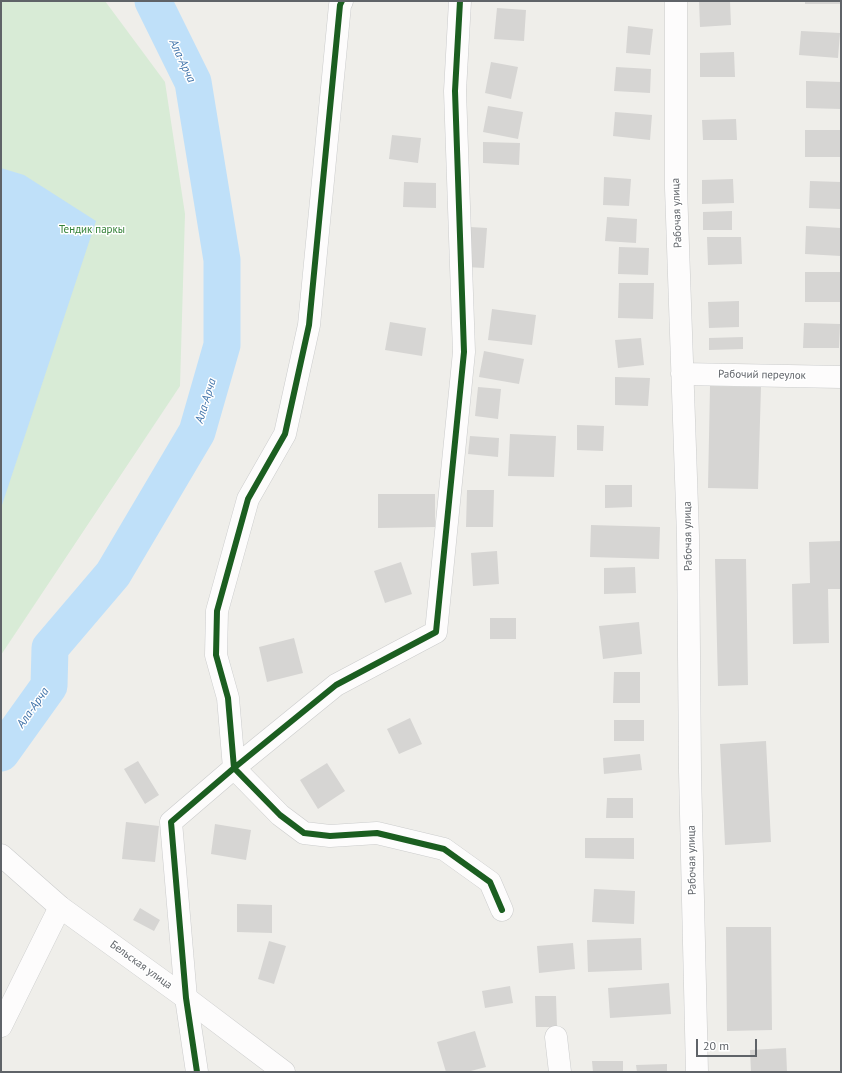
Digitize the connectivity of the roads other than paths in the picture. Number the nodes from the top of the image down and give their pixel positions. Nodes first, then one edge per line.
1 (342, 1) edge
2 (460, 1) edge
3 (676, 1) edge
4 (682, 374) junction
5 (841, 377) edge
6 (234, 768) junction
7 (1, 855) edge
8 (60, 907) junction
9 (502, 910) dead end
10 (186, 998) junction
11 (1, 1026) edge
12 (556, 1037) dead end
13 (197, 1072) edge
14 (284, 1072) edge
15 (560, 1072) edge
16 (697, 1072) edge

1 - 6 street
2 - 6 street
3 - 4 street, Рабочая улица
4 - 5 street, Рабочий переулок
4 - 16 street, Рабочая улица
6 - 9 street
6 - 10 street
7 - 8 street, Бельская улица
8 - 10 street, Бельская улица
8 - 11 street
10 - 13 street
10 - 14 street, Бельская улица
12 - 15 street

